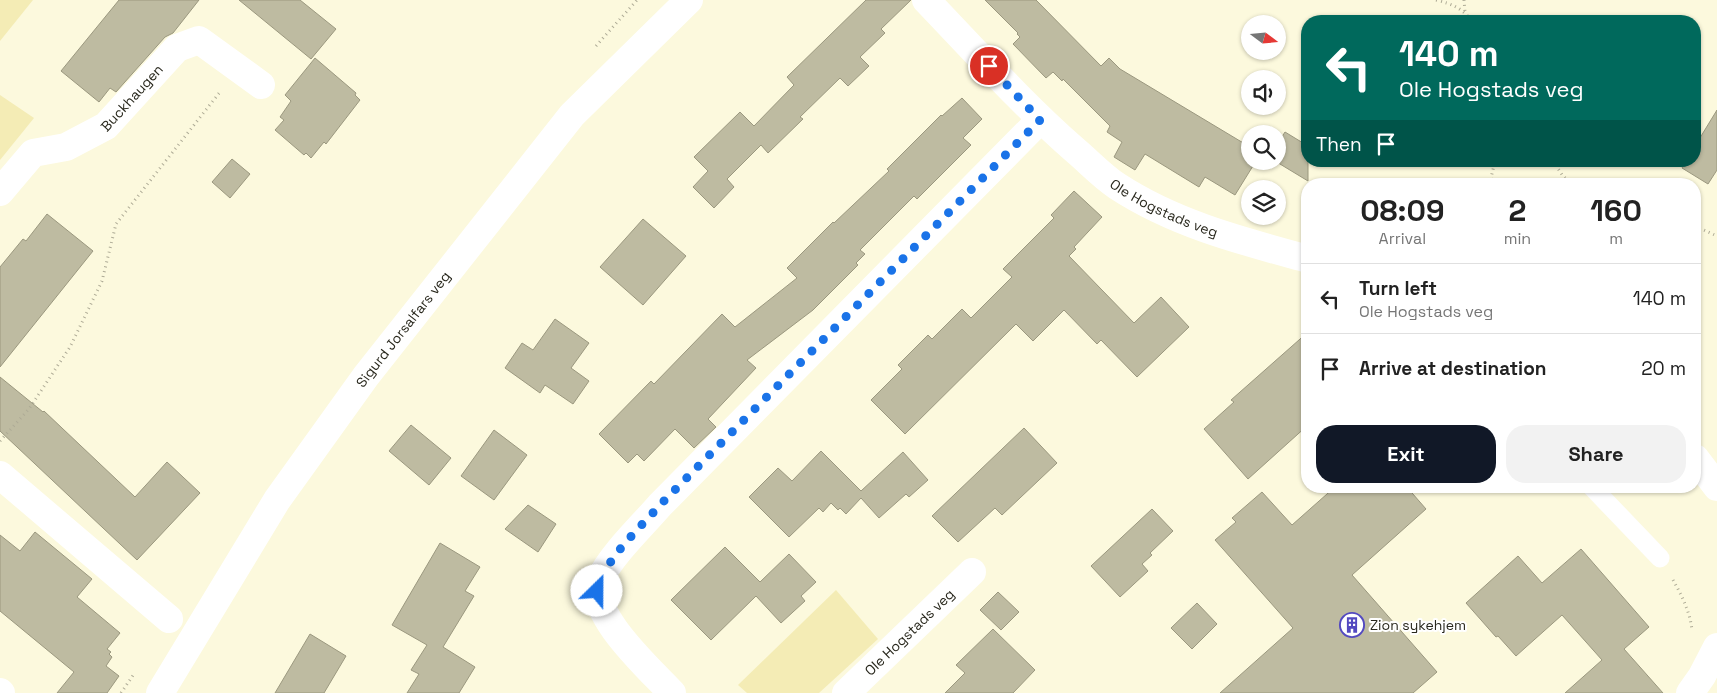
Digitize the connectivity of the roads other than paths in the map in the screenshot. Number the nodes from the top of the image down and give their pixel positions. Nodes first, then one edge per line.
1 (689, 0) edge
2 (926, 0) edge
3 (261, 85) dead end
4 (1040, 120) junction
5 (0, 192) edge
6 (1301, 258) edge
7 (1701, 466) edge
8 (0, 475) edge
9 (1717, 487) edge
10 (1598, 493) edge
11 (1660, 558) road end
12 (972, 572) dead end
13 (169, 619) dead end
14 (1717, 647) edge
15 (1696, 685) edge
16 (160, 693) edge
17 (672, 693) edge
18 (846, 693) edge

1 - 16 street, Sigurd Jorsalfars veg
2 - 4 street, Ole Hogstads veg
3 - 5 street, Buckhaugen
4 - 6 street, Ole Hogstads veg
4 - 17 street
7 - 9 street
8 - 13 street
10 - 11 lane
12 - 18 street, Ole Hogstads veg
14 - 15 street

